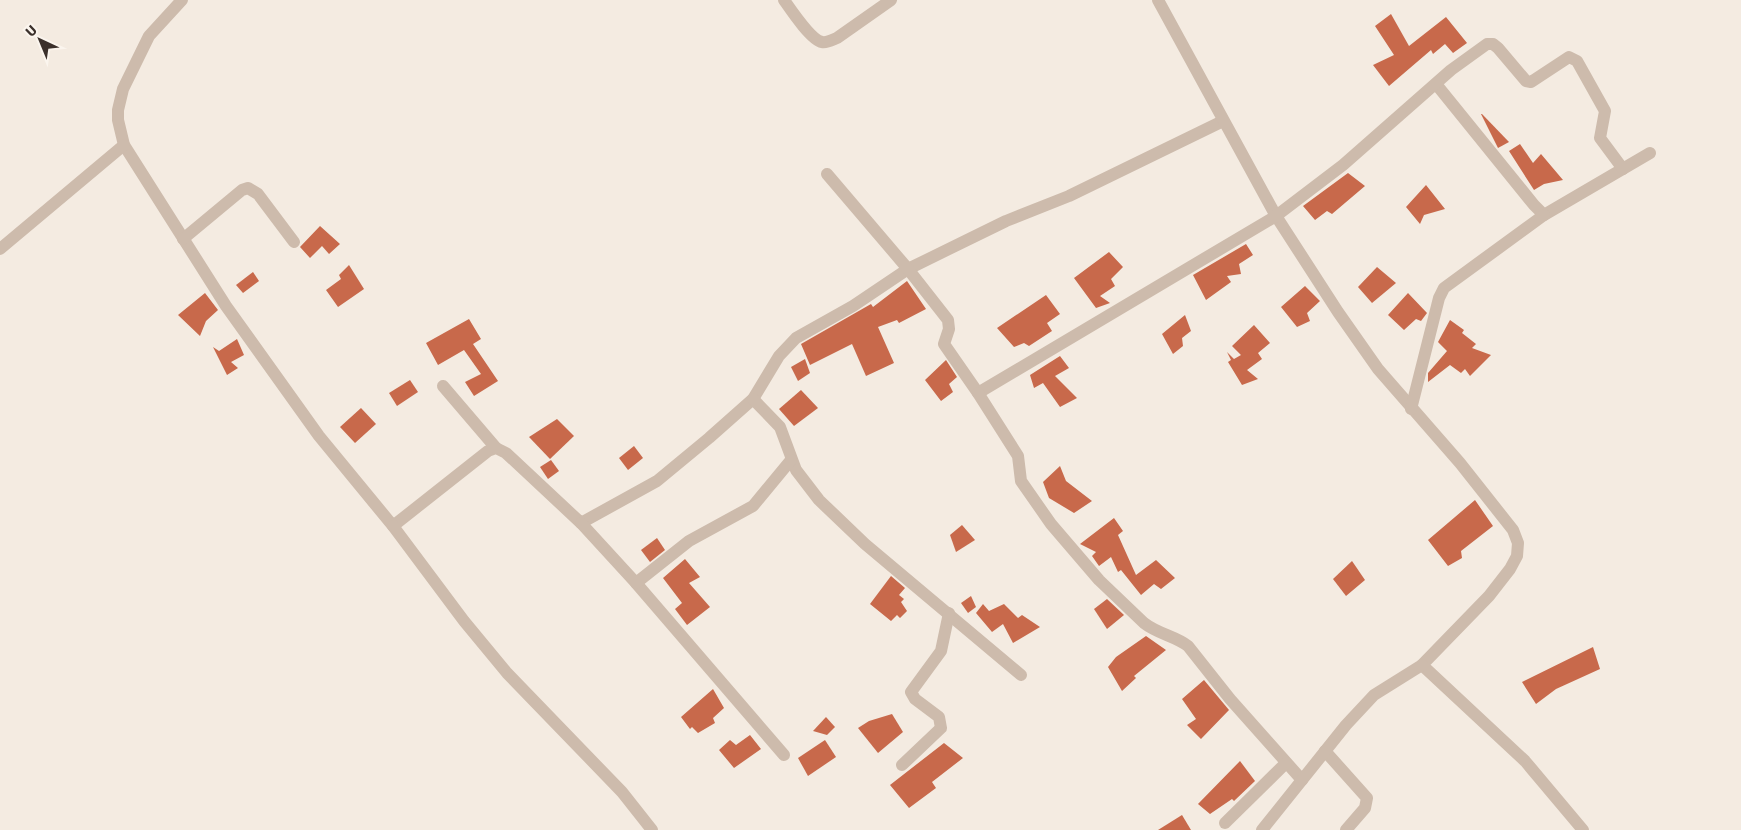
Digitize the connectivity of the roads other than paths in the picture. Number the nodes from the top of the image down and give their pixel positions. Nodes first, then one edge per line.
1 (182, 0) edge
2 (784, 0) edge
3 (890, 0) edge
4 (1158, 0) edge
5 (1436, 84) junction
6 (1223, 121) junction
7 (124, 145) junction
8 (1650, 153) dead end
9 (1623, 169) junction
10 (827, 174) dead end
11 (1544, 215) junction
12 (1276, 216) junction
13 (183, 239) junction
14 (294, 242) dead end
15 (0, 249) edge
16 (908, 269) junction
17 (443, 386) dead end
18 (978, 394) junction
19 (753, 399) junction
20 (1410, 409) junction
21 (496, 448) junction
22 (791, 460) junction
23 (581, 523) junction
24 (393, 526) junction
25 (636, 583) junction
26 (949, 613) junction
27 (1422, 665) junction
28 (1021, 676) dead end
29 (1325, 751) junction
30 (784, 755) dead end
31 (1286, 763) junction
32 (902, 765) dead end
33 (1302, 780) junction
34 (1225, 823) dead end
35 (652, 830) edge
36 (1262, 830) edge
37 (1346, 830) edge
38 (1583, 830) edge

1 - 7 street
2 - 3 street
4 - 6 street
5 - 9 street
5 - 11 street
5 - 12 street
6 - 12 street
6 - 16 street
7 - 13 street
7 - 15 street
8 - 9 street
9 - 11 street
10 - 16 street
11 - 20 street
12 - 18 street
12 - 20 street
13 - 14 street
13 - 24 street
16 - 18 street
16 - 19 street
17 - 21 street
18 - 31 street
19 - 22 street
19 - 23 street
20 - 27 street
21 - 23 street
21 - 24 street
22 - 25 street
22 - 26 street
23 - 25 street
24 - 35 street
25 - 30 street
26 - 28 street
26 - 32 street
27 - 29 street
27 - 38 street
29 - 33 street
29 - 37 street
31 - 33 street
31 - 34 street
33 - 36 street

